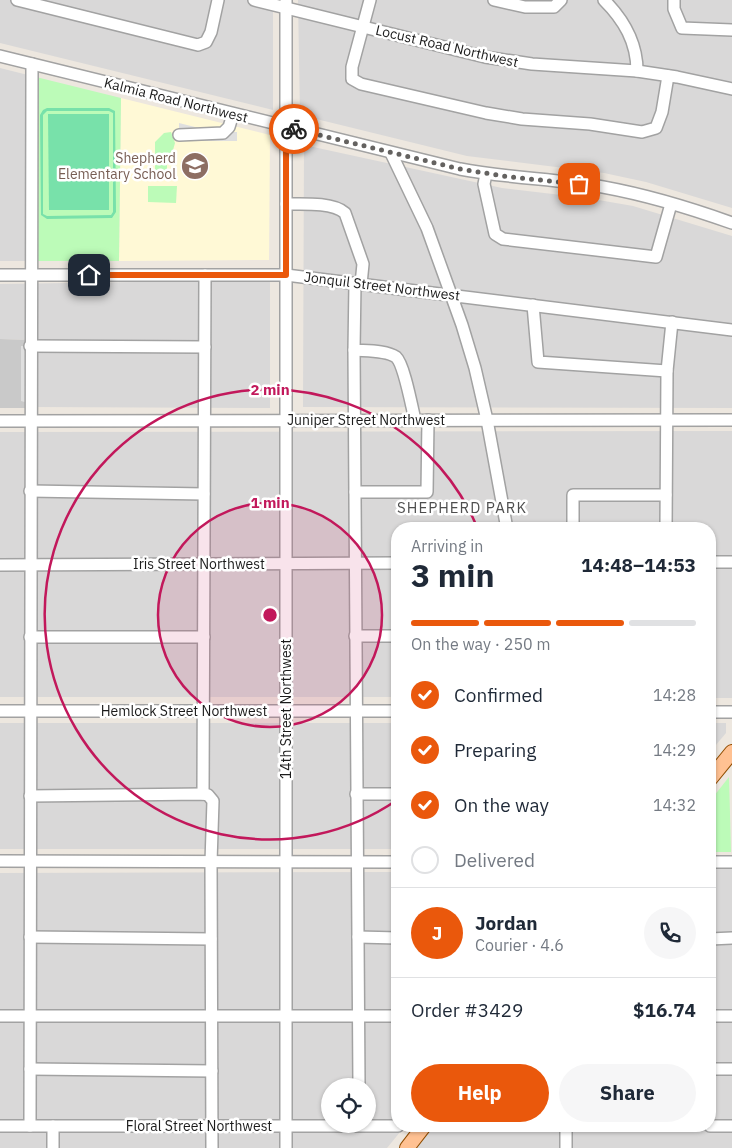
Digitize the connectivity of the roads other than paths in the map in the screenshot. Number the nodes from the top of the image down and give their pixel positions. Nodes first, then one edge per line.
1 (17, 0) edge
2 (218, 0) edge
3 (254, 0) edge
4 (370, 0) edge
5 (494, 0) edge
6 (561, 0) edge
7 (604, 0) edge
8 (674, 0) edge
9 (286, 4) edge
10 (363, 27) junction
11 (732, 30) edge
12 (0, 56) edge
13 (32, 64) junction
14 (637, 71) junction
15 (668, 76) junction
16 (732, 89) edge
17 (232, 114) junction
18 (286, 128) junction
19 (179, 136) dead end
20 (391, 153) junction
21 (486, 174) junction
22 (286, 204) junction
23 (671, 204) junction
24 (732, 223) edge
25 (0, 275) edge
26 (31, 275) junction
27 (205, 275) junction
28 (286, 275) junction
29 (358, 283) junction
30 (452, 295) junction
31 (533, 305) junction
32 (672, 322) junction
33 (732, 330) edge
34 (30, 346) junction
35 (205, 347) junction
36 (354, 350) junction
37 (667, 371) junction
38 (0, 420) edge
39 (204, 420) junction
40 (286, 420) junction
41 (355, 420) junction
42 (415, 420) junction
43 (428, 420) junction
44 (487, 420) junction
45 (666, 420) junction
46 (732, 420) edge
47 (30, 421) junction
48 (30, 491) junction
49 (355, 492) junction
50 (204, 494) junction
51 (666, 495) junction
52 (506, 522) edge
53 (573, 522) edge
54 (666, 522) edge
55 (716, 562) edge
56 (732, 562) edge
57 (391, 563) edge
58 (205, 564) junction
59 (286, 564) junction
60 (355, 564) junction
61 (0, 565) edge
62 (31, 565) junction
63 (355, 636) junction
64 (391, 636) edge
65 (30, 637) junction
66 (204, 637) junction
67 (0, 711) edge
68 (30, 711) junction
69 (204, 711) junction
70 (286, 711) junction
71 (355, 711) junction
72 (391, 711) edge
73 (716, 712) edge
74 (732, 712) edge
75 (732, 752) edge
76 (716, 772) edge
77 (203, 794) junction
78 (356, 794) junction
79 (391, 794) edge
80 (30, 796) junction
81 (0, 861) edge
82 (30, 862) junction
83 (211, 862) junction
84 (286, 862) junction
85 (357, 862) junction
86 (391, 862) edge
87 (716, 862) edge
88 (732, 862) edge
89 (30, 937) junction
90 (358, 937) junction
91 (391, 938) edge
92 (716, 938) edge
93 (732, 938) edge
94 (211, 939) junction
95 (0, 1016) edge
96 (30, 1016) junction
97 (212, 1016) junction
98 (286, 1016) junction
99 (359, 1016) junction
100 (391, 1016) edge
101 (716, 1016) edge
102 (732, 1016) edge
103 (30, 1069) junction
104 (716, 1069) edge
105 (732, 1069) edge
106 (212, 1070) junction
107 (359, 1078) edge
108 (212, 1125) junction
109 (376, 1125) edge
110 (0, 1126) edge
111 (30, 1126) junction
112 (53, 1126) junction
113 (286, 1126) junction
114 (321, 1126) edge
115 (391, 1126) edge
116 (716, 1126) edge
117 (732, 1126) edge
118 (419, 1132) edge
119 (566, 1132) edge
120 (53, 1148) edge
121 (212, 1148) edge
122 (286, 1148) edge
123 (406, 1148) edge
124 (566, 1148) edge

1 - 2 street
3 - 9 street, Locust Road Northwest
4 - 10 street
5 - 6 street
7 - 14 street
8 - 11 street
9 - 10 street, Locust Road Northwest
9 - 18 street, 14th Street Northwest
10 - 14 street, Locust Road Northwest
10 - 15 street
12 - 13 street, Kalmia Road Northwest
13 - 17 street, Kalmia Road Northwest
13 - 26 street
14 - 15 street, Locust Road Northwest
15 - 16 street, Locust Road Northwest
17 - 18 street, Kalmia Road Northwest
17 - 19 street
18 - 20 street, Kalmia Road Northwest
18 - 22 street, 14th Street Northwest
20 - 21 street, Kalmia Road Northwest
20 - 30 street
21 - 23 street, Kalmia Road Northwest
21 - 23 street
22 - 28 street, 14th Street Northwest
22 - 29 street
23 - 24 street, Kalmia Road Northwest
25 - 26 street, Jonquil Street Northwest
26 - 27 street, Jonquil Street Northwest
26 - 34 street
27 - 28 street, Jonquil Street Northwest
27 - 35 street
28 - 29 street, Jonquil Street Northwest
28 - 40 street, 14th Street Northwest
29 - 30 street, Jonquil Street Northwest
29 - 36 street
30 - 31 street, Jonquil Street Northwest
30 - 44 street
31 - 32 street, Jonquil Street Northwest
31 - 37 street
32 - 33 street, Jonquil Street Northwest
32 - 37 street
34 - 35 street
34 - 47 street
35 - 39 street
36 - 41 street
36 - 42 street
37 - 45 street
38 - 47 street, Juniper Street Northwest
39 - 40 street, Juniper Street Northwest
39 - 47 street, Juniper Street Northwest
39 - 50 street
40 - 41 street, Juniper Street Northwest
40 - 59 street, 14th Street Northwest
41 - 42 street, Juniper Street Northwest
41 - 49 street
42 - 43 street, Juniper Street Northwest
43 - 44 street, Juniper Street Northwest
43 - 49 street
44 - 45 street, Juniper Street Northwest
44 - 52 street
45 - 46 street, Juniper Street Northwest
45 - 51 street
47 - 48 street
48 - 50 street
48 - 62 street
49 - 60 street
50 - 58 street
51 - 53 street
51 - 54 street
55 - 56 street
57 - 60 street, Iris Street Northwest
58 - 59 street, Iris Street Northwest
58 - 62 street, Iris Street Northwest
58 - 66 street
59 - 60 street, Iris Street Northwest
59 - 70 street, 14th Street Northwest
60 - 63 street
61 - 62 street, Iris Street Northwest
62 - 65 street
63 - 64 street
63 - 71 street
65 - 66 street
65 - 68 street
66 - 69 street
67 - 68 street, Hemlock Street Northwest
68 - 69 street, Hemlock Street Northwest
68 - 80 street
69 - 70 street, Hemlock Street Northwest
69 - 77 street
70 - 71 street, Hemlock Street Northwest
70 - 84 street, 14th Street Northwest
71 - 72 street, Hemlock Street Northwest
71 - 78 street
73 - 74 street
75 - 76 main road
77 - 80 street
77 - 83 street
78 - 79 street
78 - 85 street
80 - 82 street
81 - 82 street
82 - 83 street
82 - 89 street
83 - 84 street
83 - 94 street
84 - 85 street
84 - 98 street, 14th Street Northwest
85 - 86 street
85 - 90 street
87 - 88 street
89 - 94 street
89 - 96 street
90 - 91 street
90 - 99 street
92 - 93 street
94 - 97 street
95 - 96 street
96 - 97 street
96 - 103 street
97 - 98 street
97 - 106 street
98 - 99 street
98 - 113 street, 14th Street Northwest
99 - 100 street
99 - 107 street
101 - 102 street
103 - 106 street
103 - 111 street
104 - 105 street
106 - 108 street
108 - 112 street, Floral Street Northwest
108 - 113 street, Floral Street Northwest
108 - 121 street
109 - 115 street, Floral Street Northwest
110 - 111 street, Floral Street Northwest
111 - 112 street, Floral Street Northwest
112 - 120 street
113 - 114 street, Floral Street Northwest
113 - 122 street, 14th Street Northwest
116 - 117 street
118 - 123 main road
119 - 124 street

